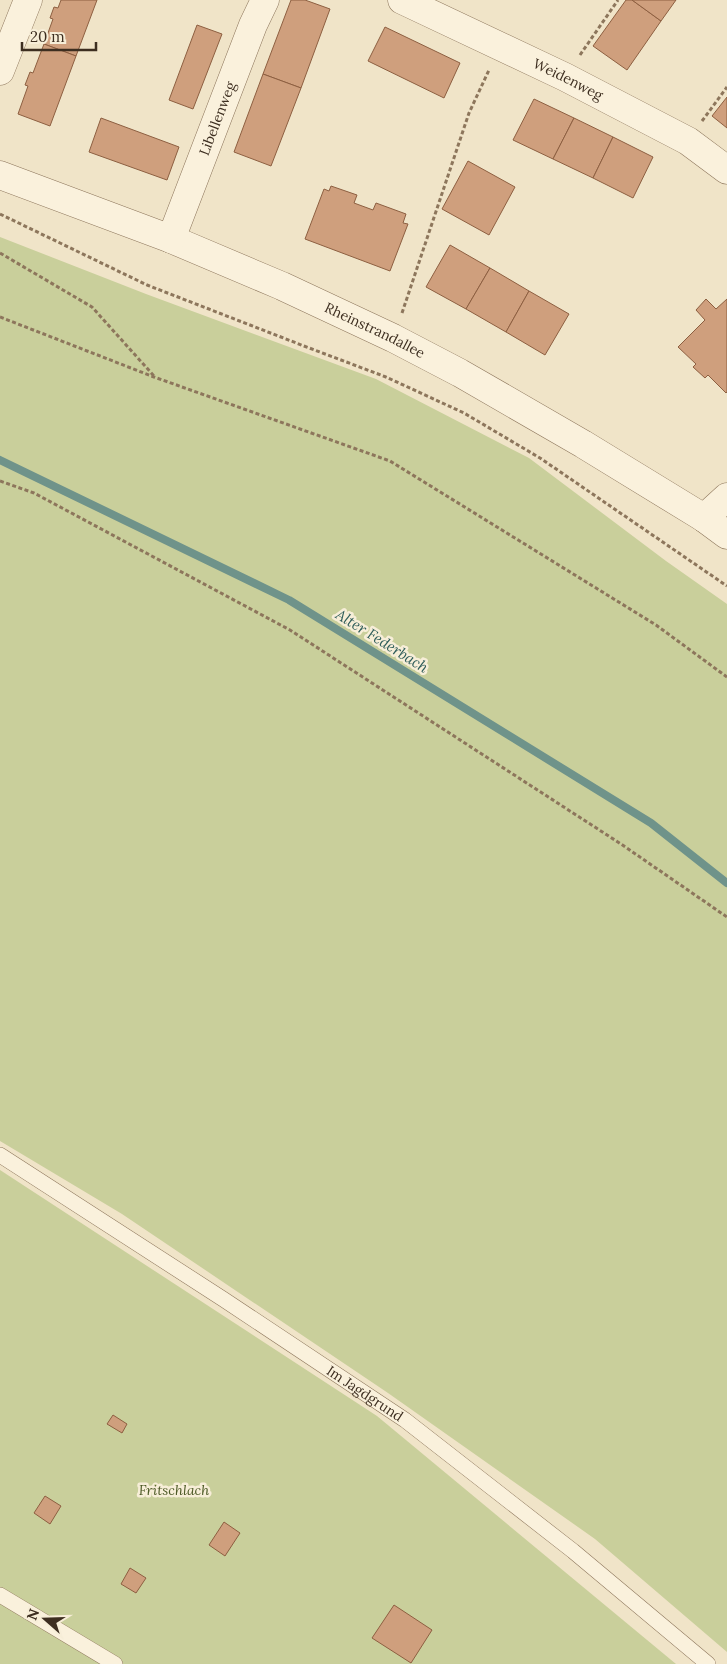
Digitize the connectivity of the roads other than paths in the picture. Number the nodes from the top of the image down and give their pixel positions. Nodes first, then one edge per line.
1 (28, 0) edge
2 (265, 0) edge
3 (402, 0) edge
4 (0, 71) edge
5 (727, 170) edge
6 (0, 175) edge
7 (171, 239) junction
8 (727, 497) edge
9 (704, 518) junction
10 (727, 535) edge
11 (0, 1155) edge
12 (0, 1595) edge
13 (115, 1664) edge
14 (708, 1664) edge

1 - 4 street
2 - 7 street, Libellenweg
3 - 5 street, Weidenweg
6 - 7 street, Rheinstrandallee
7 - 9 street, Rheinstrandallee
8 - 9 street
9 - 10 street, Rheinstrandallee
11 - 14 lane, Im Jagdgrund
12 - 13 lane

